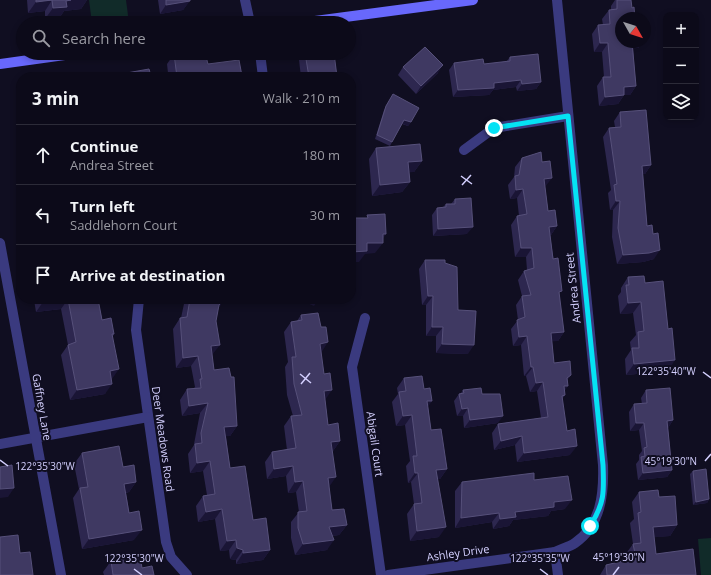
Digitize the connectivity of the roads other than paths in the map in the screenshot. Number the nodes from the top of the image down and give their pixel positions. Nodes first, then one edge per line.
1 (244, 0) edge
2 (473, 0) edge
3 (557, 0) edge
4 (248, 16) edge
5 (353, 16) edge
6 (29, 60) edge
7 (261, 60) edge
8 (0, 64) edge
9 (262, 72) edge
10 (568, 116) junction
11 (464, 150) dead end
12 (0, 243) edge
13 (139, 304) edge
14 (365, 318) dead end
15 (148, 416) junction
16 (36, 437) junction
17 (0, 444) edge
18 (555, 552) junction
19 (61, 575) edge
20 (186, 575) edge
21 (381, 575) edge
22 (388, 575) edge
23 (558, 575) edge

1 - 4 street
2 - 5 main road
3 - 10 street, Andrea Street
6 - 8 main road
7 - 9 street
10 - 11 street
10 - 18 street, Andrea Street
12 - 16 street, Gaffney Lane
13 - 15 street, Deer Meadows Road
14 - 21 street, Abigail Court
15 - 16 street
15 - 20 street, Deer Meadows Road
16 - 17 street
16 - 19 street, Gaffney Lane
18 - 22 street, Ashley Drive
18 - 23 street

